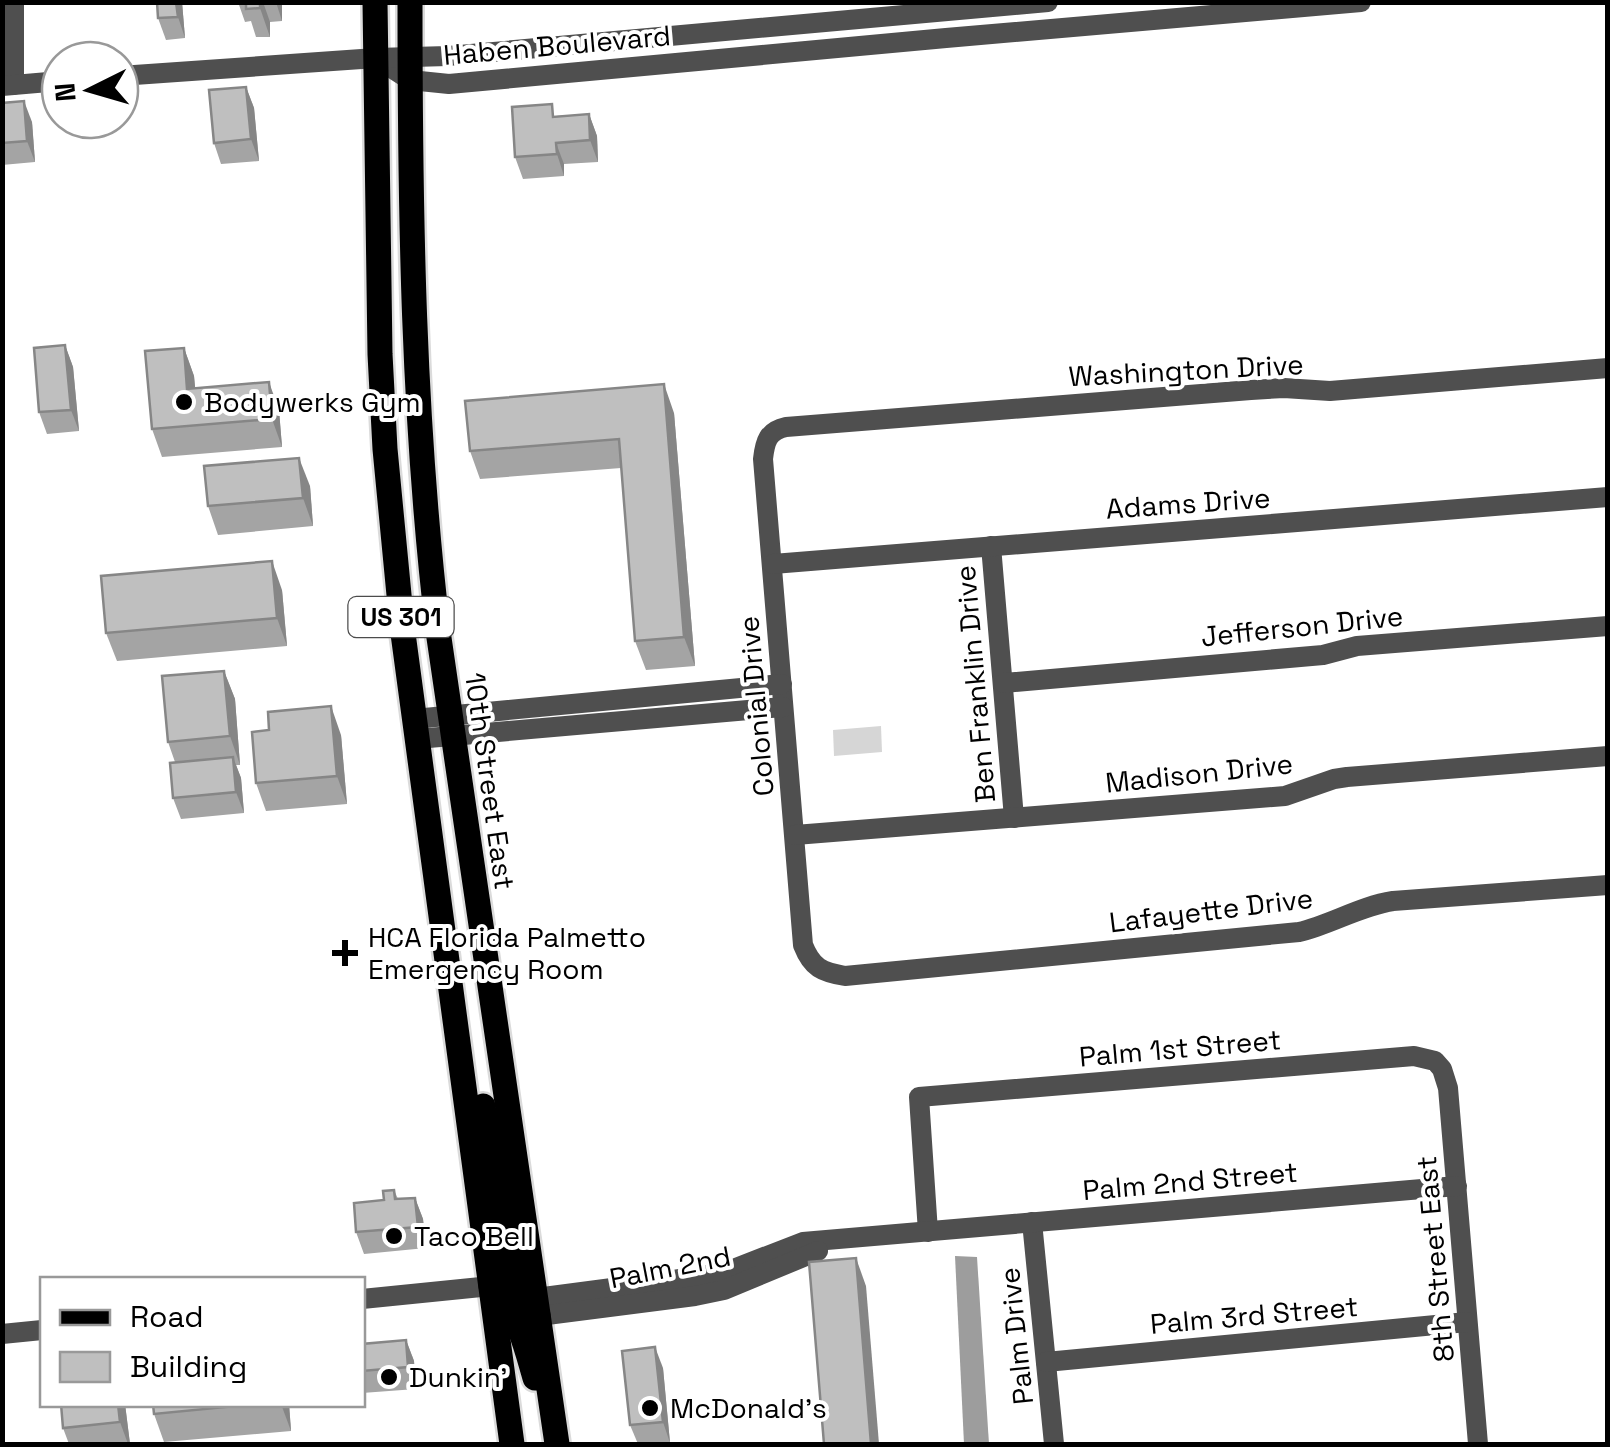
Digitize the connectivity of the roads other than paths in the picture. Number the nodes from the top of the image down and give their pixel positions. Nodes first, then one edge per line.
1 (14, 2) edge
2 (376, 2) edge
3 (410, 2) edge
4 (1048, 2) edge
5 (1361, 2) edge
6 (943, 7) edge
7 (376, 58) junction
8 (410, 68) junction
9 (140, 75) edge
10 (40, 83) edge
11 (8, 85) edge
12 (380, 354) junction
13 (1608, 368) edge
14 (770, 434) joint
15 (1608, 497) edge
16 (991, 546) junction
17 (429, 556) junction
18 (772, 564) junction
19 (1608, 626) edge
20 (1004, 683) junction
21 (782, 684) junction
22 (784, 707) junction
23 (452, 725) junction
24 (416, 729) junction
25 (1608, 756) edge
26 (1014, 818) junction
27 (795, 835) junction
28 (1608, 885) edge
29 (818, 968) joint
30 (448, 970) junction
31 (1442, 1069) joint
32 (1457, 1186) junction
33 (1032, 1222) junction
34 (928, 1232) junction
35 (491, 1286) junction
36 (365, 1298) edge
37 (538, 1307) junction
38 (1467, 1322) junction
39 (40, 1330) edge
40 (2, 1334) edge
41 (1046, 1362) junction
42 (512, 1444) edge
43 (556, 1444) edge
44 (1054, 1444) edge
45 (1478, 1444) edge

1 - 11 street
2 - 7 main road, US 301
3 - 8 main road, 10th Street East / US 301
4 - 6 street, Haben Boulevard
5 - 8 street, Haben Boulevard
6 - 8 street, Haben Boulevard
7 - 8 street, Haben Boulevard
7 - 9 street, Haben Boulevard
7 - 12 main road, US 301
8 - 17 main road, 10th Street East / US 301
10 - 11 street
12 - 17 main road
12 - 24 main road, US 301
13 - 14 street, Washington Drive
14 - 18 street, Colonial Drive
15 - 16 street, Adams Drive
16 - 18 street, Adams Drive
16 - 20 street, Ben Franklin Drive
17 - 23 main road, 10th Street East / US 301
18 - 21 street, Colonial Drive
19 - 20 street, Jefferson Drive
20 - 26 street, Ben Franklin Drive
21 - 22 street, Colonial Drive
21 - 23 street
22 - 23 street
22 - 27 street, Colonial Drive
23 - 24 street
23 - 37 main road, 10th Street East / US 301
24 - 30 main road, US 301
25 - 26 street, Madison Drive
26 - 27 street, Madison Drive
27 - 29 street, Colonial Drive
28 - 29 street, Lafayette Drive
30 - 35 main road, US 301
30 - 37 main road
31 - 32 street, 8th Street East
31 - 34 street, Palm 1st Street
32 - 33 street, Palm 2nd Street
32 - 38 street, 8th Street East
33 - 34 street, Palm 2nd Street
33 - 41 street, Palm Drive
34 - 37 street, Palm 2nd
35 - 36 street
35 - 42 main road, US 301
35 - 43 main road
37 - 43 main road, 10th Street East / US 301
38 - 41 street, Palm 3rd Street
38 - 45 street, 8th Street East
39 - 40 street
41 - 44 street, Palm Drive

